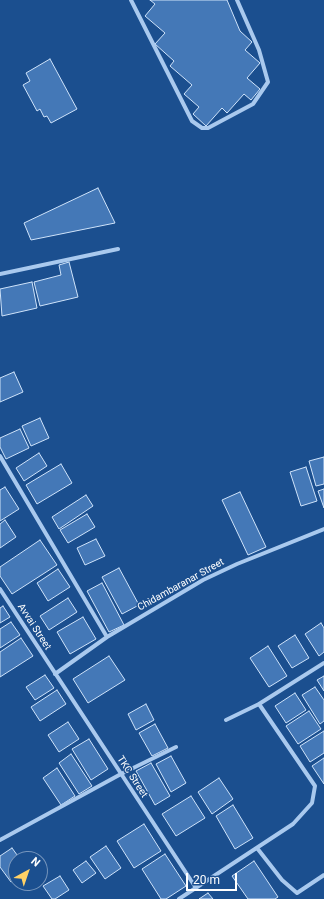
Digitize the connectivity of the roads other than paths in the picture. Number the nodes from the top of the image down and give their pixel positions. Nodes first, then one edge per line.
1 (131, 0) edge
2 (237, 0) edge
3 (118, 249) dead end
4 (0, 274) edge
5 (0, 456) edge
6 (324, 529) edge
7 (0, 589) edge
8 (108, 637) junction
9 (324, 663) edge
10 (55, 674) junction
11 (259, 704) junction
12 (226, 720) dead end
13 (176, 747) dead end
14 (121, 774) junction
15 (0, 840) edge
16 (257, 848) junction
17 (324, 874) edge
18 (196, 888) junction
19 (179, 899) edge

1 - 2 street
3 - 4 street
5 - 8 street
6 - 8 street, Chidambaranar Street
7 - 10 street, Avvai Street
8 - 10 street, Chidambaranar Street
9 - 11 street
10 - 14 street, TKC Street
11 - 12 street
11 - 16 street
13 - 14 street
14 - 15 street
14 - 18 street, TKC Street
16 - 17 street
16 - 18 street
18 - 19 street

